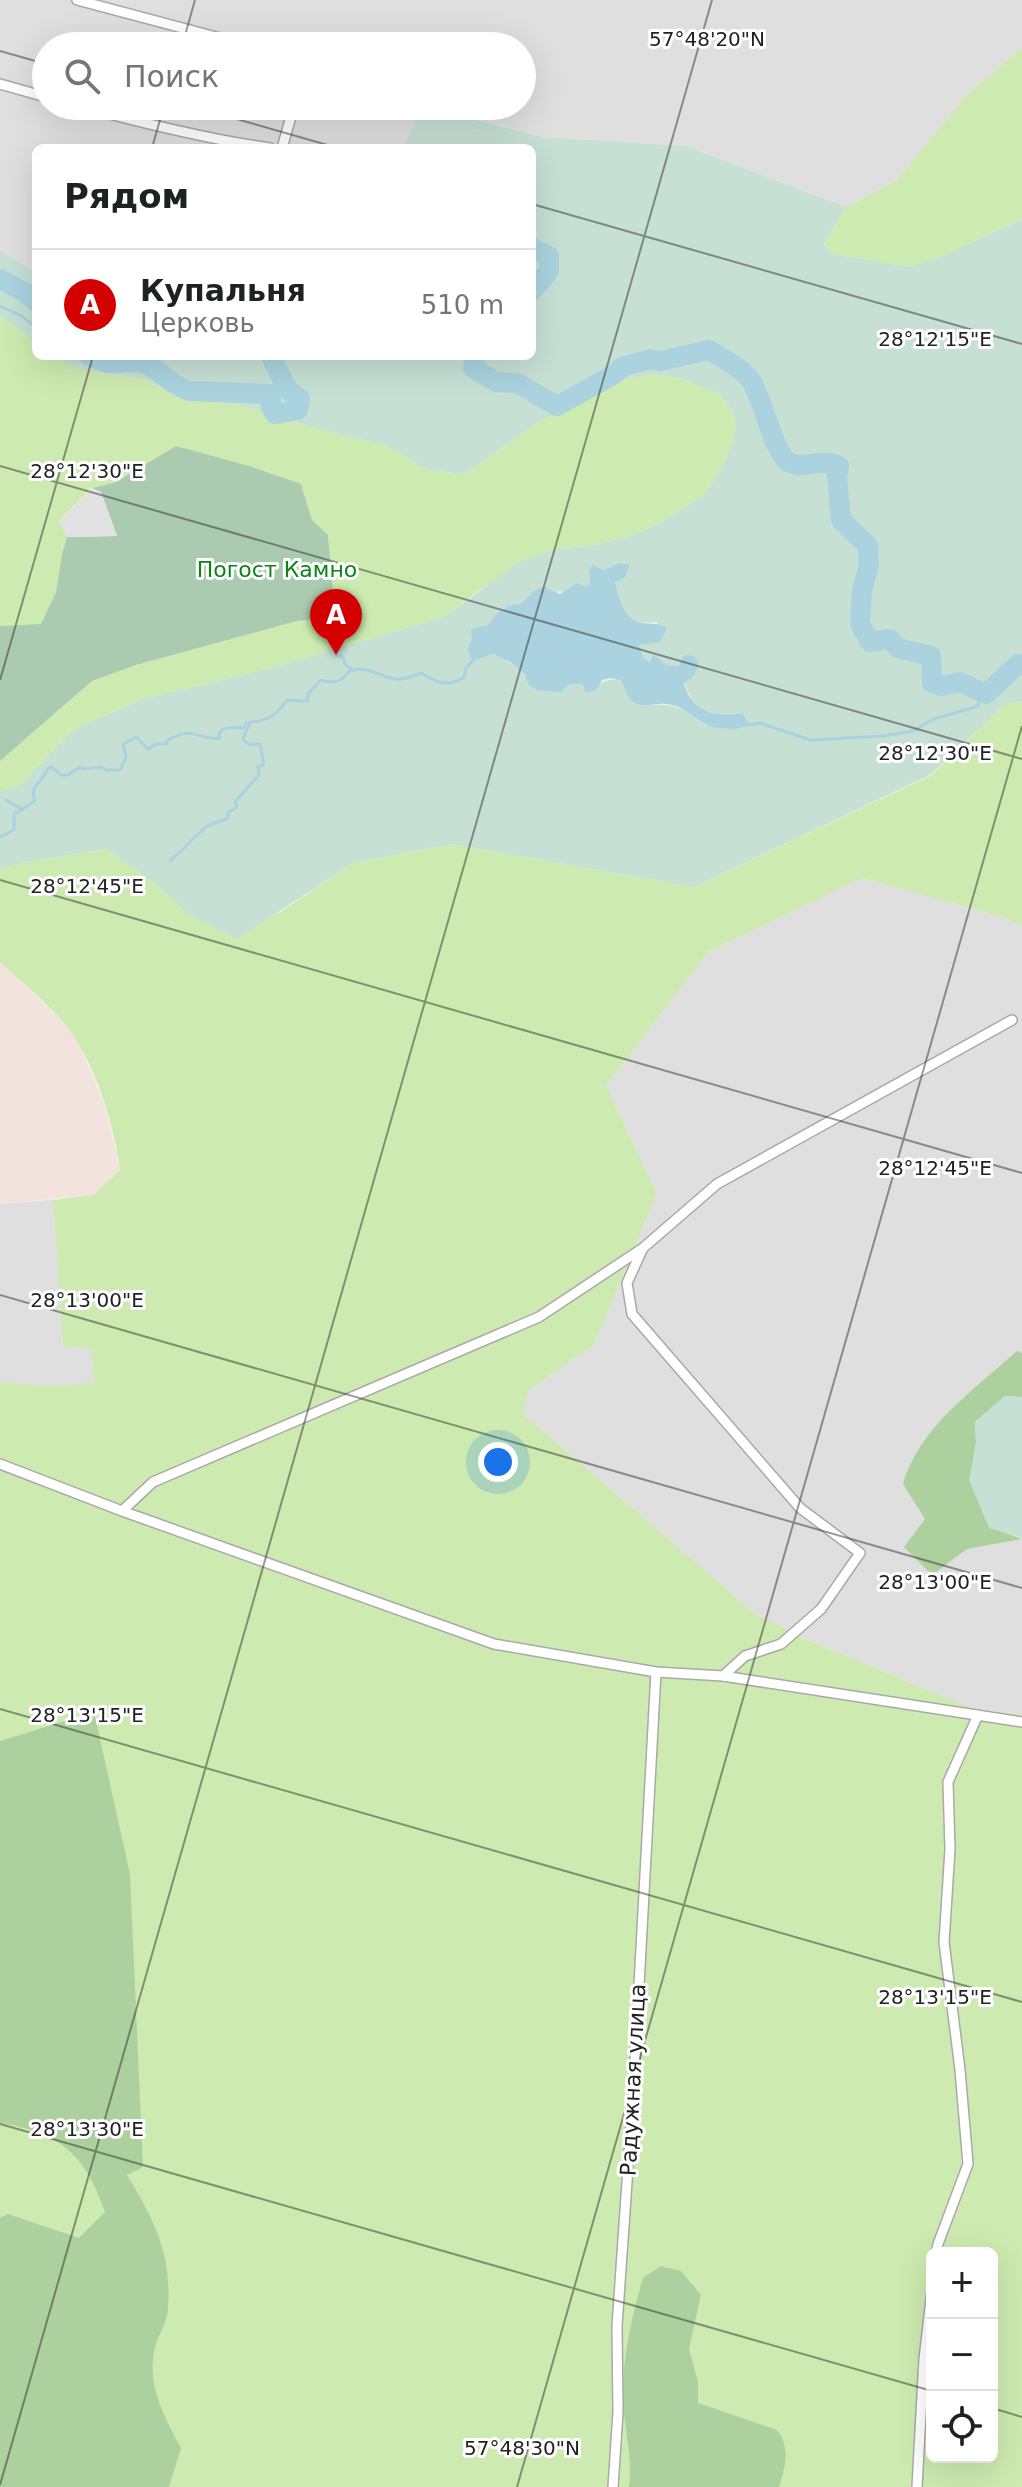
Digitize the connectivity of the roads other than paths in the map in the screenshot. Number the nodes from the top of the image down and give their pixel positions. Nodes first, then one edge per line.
1 (77, 0) edge
2 (197, 32) edge
3 (0, 84) edge
4 (32, 93) edge
5 (128, 120) edge
6 (290, 120) edge
7 (238, 144) edge
8 (283, 144) edge
9 (1012, 1020) dead end
10 (643, 1248) junction
11 (0, 1464) edge
12 (122, 1511) junction
13 (656, 1672) junction
14 (723, 1676) junction
15 (978, 1715) junction
16 (1022, 1722) edge
17 (937, 2247) edge
18 (929, 2319) edge
19 (613, 2487) edge
20 (917, 2487) edge

1 - 2 street
3 - 4 street
5 - 7 street
6 - 8 street
9 - 10 street
10 - 12 street
10 - 14 street
11 - 12 street
12 - 13 street
13 - 14 street
13 - 19 street, Радужная улица
14 - 15 street
15 - 16 street
15 - 17 street
18 - 20 street

